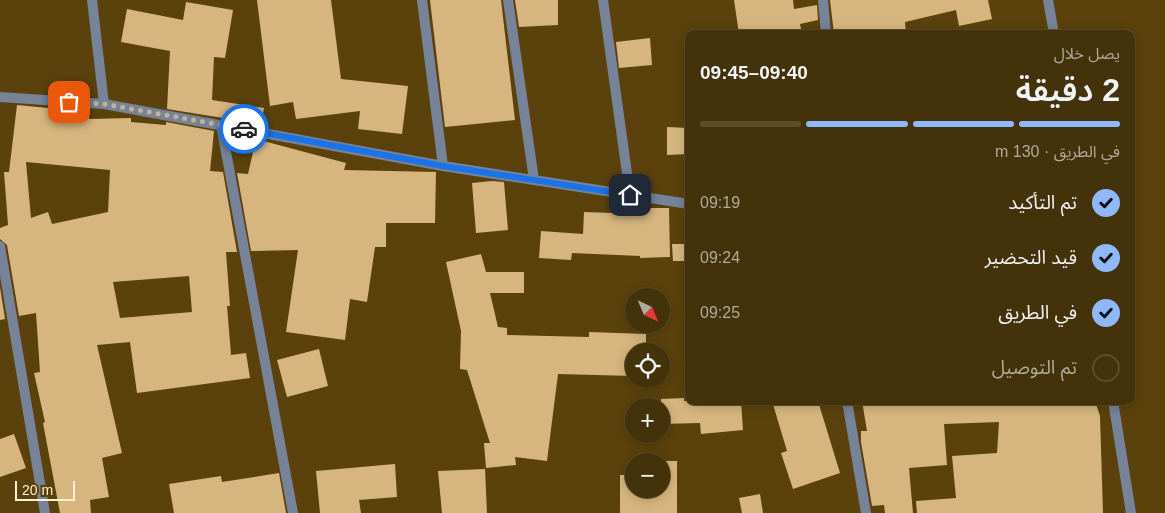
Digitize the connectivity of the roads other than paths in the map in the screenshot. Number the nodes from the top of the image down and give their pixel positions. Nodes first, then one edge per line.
1 (92, 0) edge
2 (422, 0) edge
3 (508, 0) edge
4 (603, 0) edge
5 (823, 0) edge
6 (1048, 0) edge
7 (826, 30) edge
8 (1053, 30) edge
9 (0, 97) edge
10 (104, 104) junction
11 (221, 125) junction
12 (443, 166) junction
13 (534, 180) junction
14 (630, 195) junction
15 (685, 203) edge
16 (0, 246) edge
17 (848, 405) edge
18 (1114, 405) edge
19 (45, 513) edge
20 (292, 513) edge
21 (866, 513) edge
22 (1131, 513) edge

1 - 10 street
2 - 12 street
3 - 13 street
4 - 14 street
5 - 7 street
6 - 8 street
9 - 10 street
10 - 11 street
11 - 12 street
11 - 20 street
12 - 13 street
13 - 14 street
14 - 15 street
16 - 19 street
17 - 21 street
18 - 22 street

